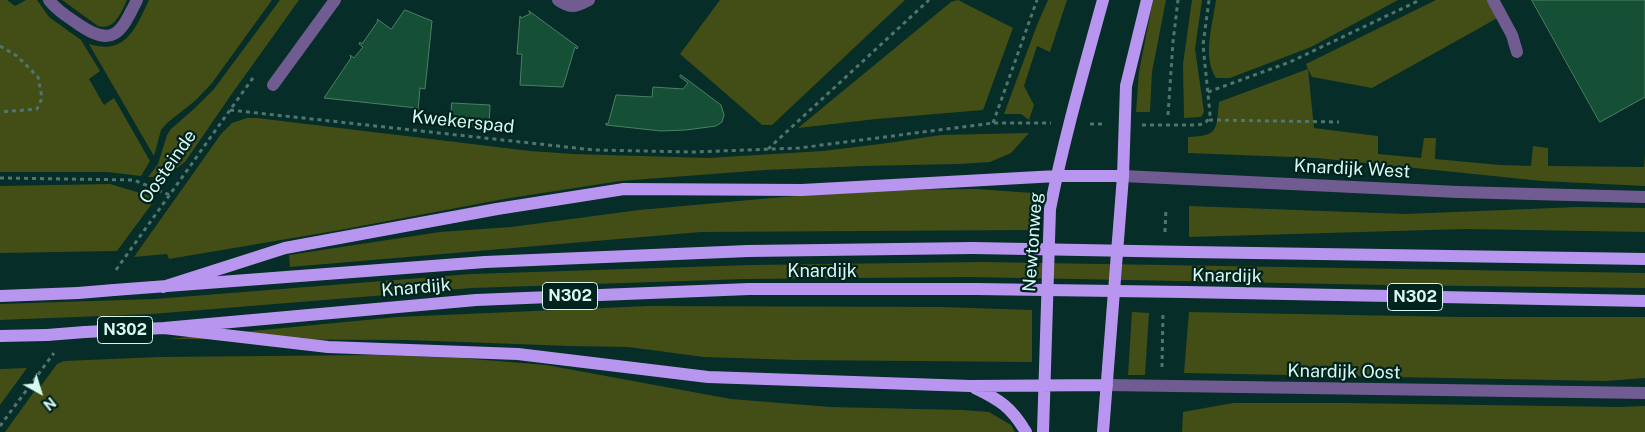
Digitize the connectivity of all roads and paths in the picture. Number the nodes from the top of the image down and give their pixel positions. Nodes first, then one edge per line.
1 (49, 0) edge
2 (137, 0) edge
3 (335, 0) edge
4 (558, 0) edge
5 (589, 0) edge
6 (929, 0) edge
7 (1037, 0) edge
8 (1103, 0) edge
9 (1147, 0) edge
10 (1178, 0) edge
11 (1209, 0) edge
12 (1420, 0) edge
13 (1493, 0) edge
14 (0, 46) edge
15 (1517, 52) dead end
16 (273, 85) dead end
17 (230, 110) joint
18 (0, 112) edge
19 (1168, 115) dead end
20 (1209, 120) dead end
21 (1339, 122) dead end
22 (767, 149) junction
23 (1057, 176) junction
24 (1123, 176) junction
25 (0, 178) edge
26 (170, 195) junction
27 (1645, 197) edge
28 (135, 244) dead end
29 (1645, 259) edge
30 (163, 287) junction
31 (0, 296) edge
32 (1645, 301) edge
33 (164, 328) junction
34 (0, 336) edge
35 (1107, 385) junction
36 (970, 386) junction
37 (1043, 387) junction
38 (1645, 393) edge
39 (1026, 432) edge
40 (1042, 432) edge
41 (1103, 432) edge

1 - 2 street
3 - 16 street
4 - 5 street
6 - 22 path
7 - 22 path, Kwekerspad
8 - 23 main road, Newtonweg
9 - 24 main road
10 - 19 path
11 - 12 path
13 - 15 street
14 - 18 path
17 - 22 path, Kwekerspad
17 - 26 path, Oosteinde
20 - 21 path
23 - 24 main road, Knardijk West
23 - 30 main road, Knardijk West
23 - 37 main road, Newtonweg
24 - 27 street, Knardijk West
24 - 35 main road
25 - 26 path
26 - 28 path, Oosteinde
29 - 30 main road, Knardijk / N302, bridge
30 - 31 main road, Knardijk / N302, bridge
32 - 33 main road, Knardijk / N302, bridge
33 - 34 main road, Knardijk / N302, bridge
33 - 36 main road, Knardijk Oost
35 - 37 main road, Knardijk Oost
35 - 38 street, Knardijk Oost
35 - 41 main road
36 - 37 main road, Knardijk Oost
36 - 39 main road
37 - 40 main road, Newtonweg

